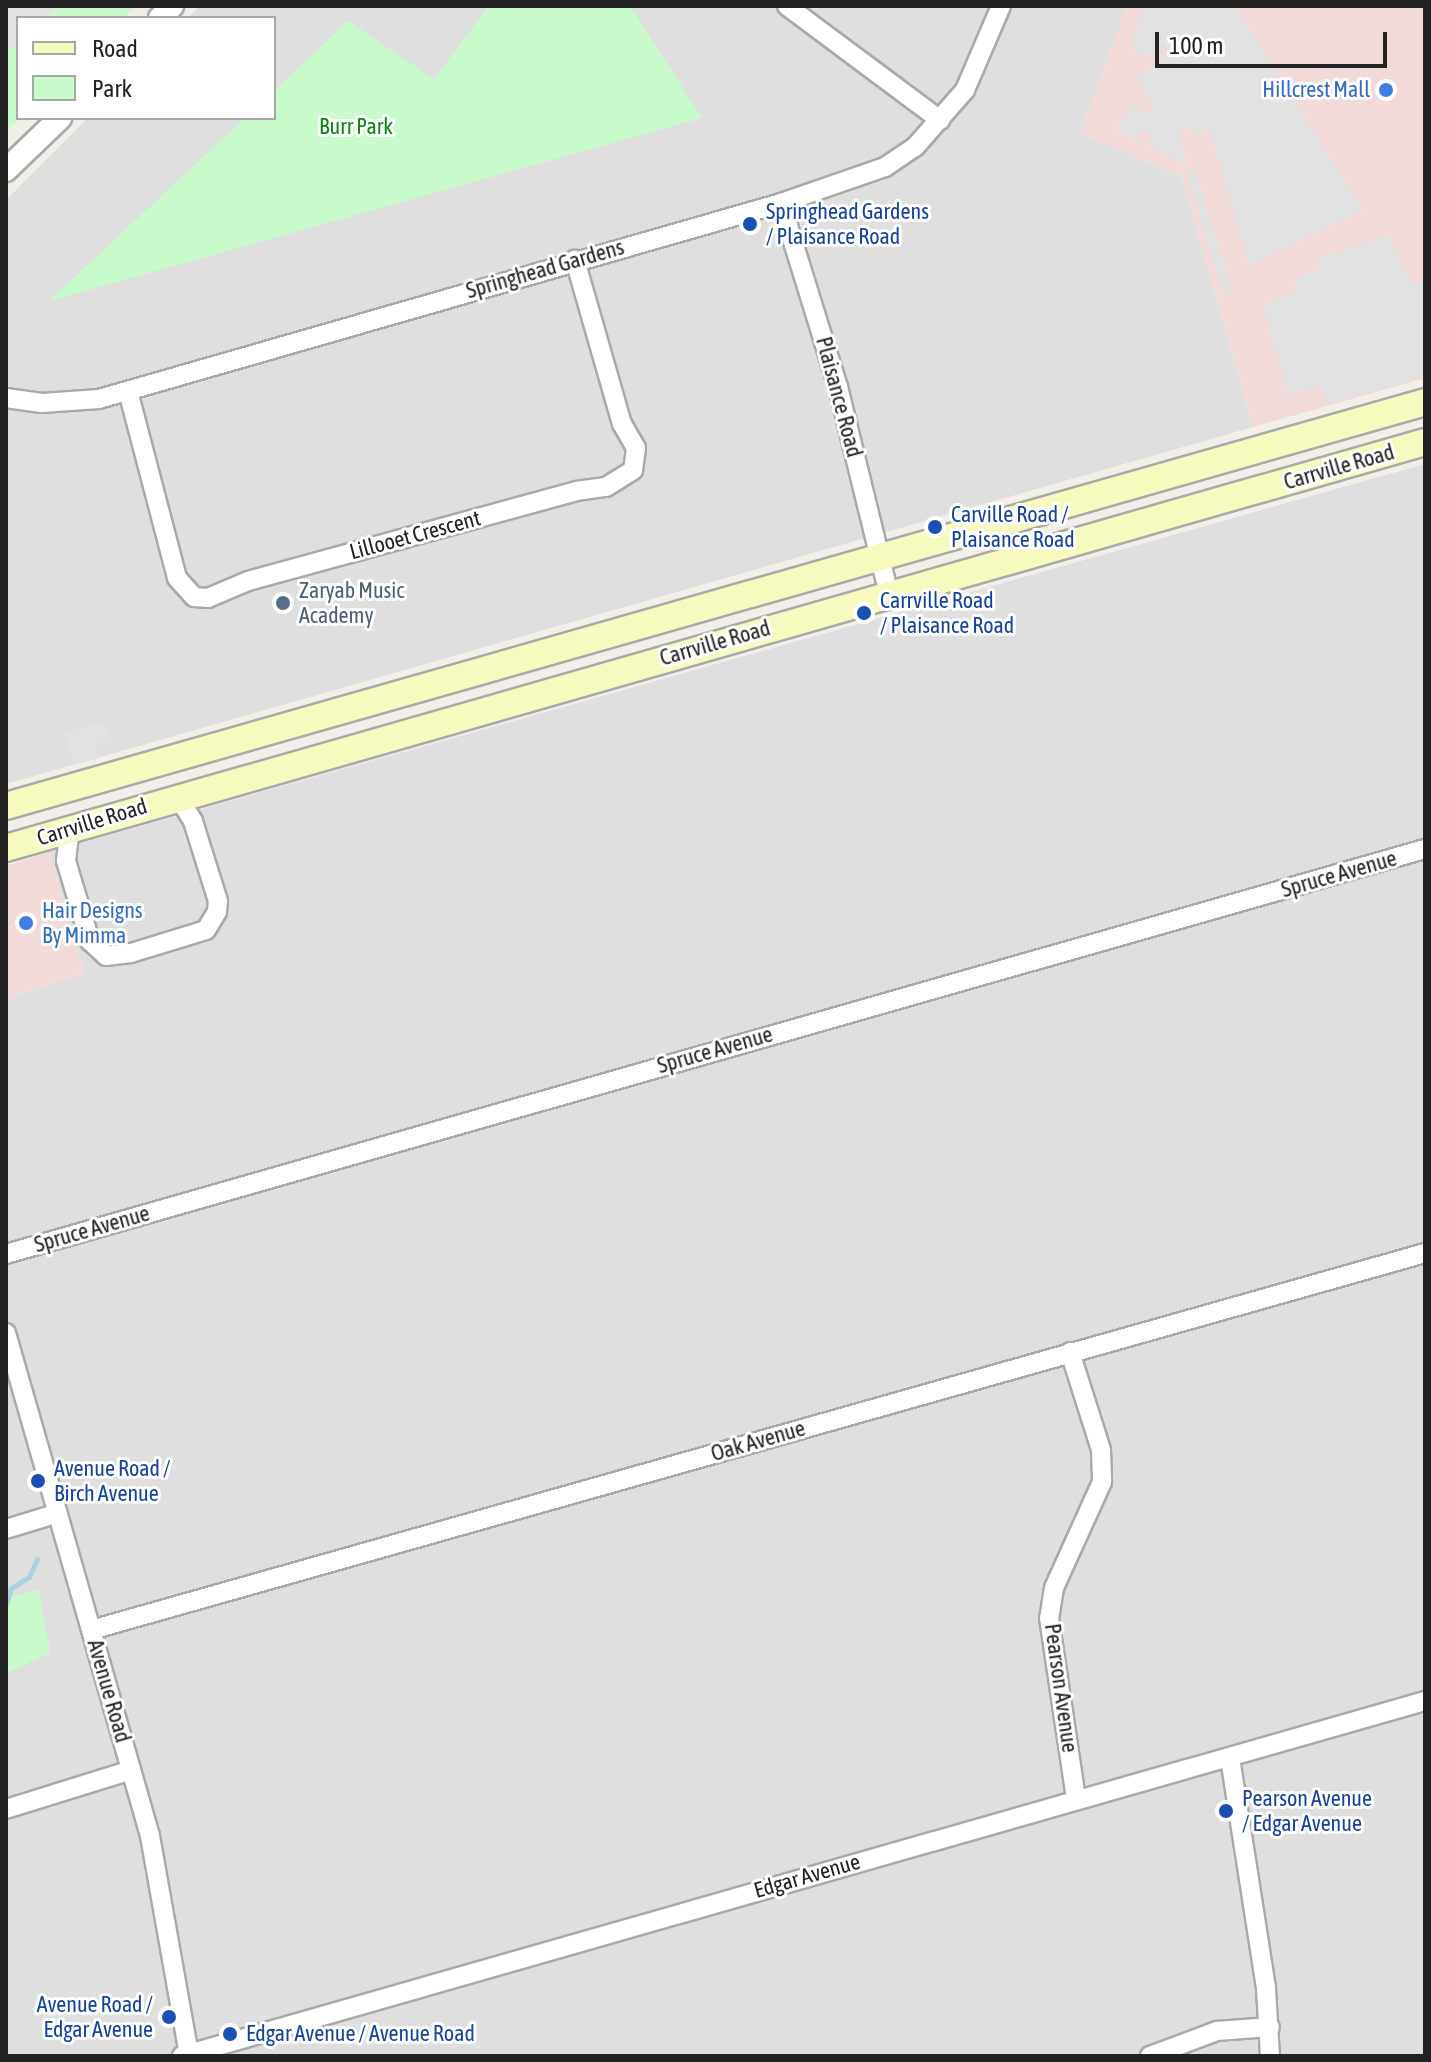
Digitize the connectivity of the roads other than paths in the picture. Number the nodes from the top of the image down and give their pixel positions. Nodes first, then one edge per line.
1 (787, 6) edge
2 (1001, 6) edge
3 (58, 120) edge
4 (940, 120) junction
5 (6, 170) edge
6 (781, 203) junction
7 (575, 260) junction
8 (128, 391) junction
9 (6, 398) edge
10 (1425, 402) edge
11 (1425, 442) edge
12 (881, 559) junction
13 (889, 594) junction
14 (337, 713) junction
15 (350, 750) junction
16 (178, 797) junction
17 (6, 806) edge
18 (70, 828) junction
19 (6, 848) edge
20 (1425, 849) edge
21 (1425, 1253) edge
22 (6, 1254) edge
23 (6, 1333) edge
24 (1070, 1352) junction
25 (55, 1514) junction
26 (6, 1529) edge
27 (91, 1630) junction
28 (1425, 1701) edge
29 (1230, 1758) junction
30 (131, 1770) junction
31 (1076, 1799) junction
32 (6, 1809) edge
33 (1270, 2027) junction
34 (186, 2055) edge
35 (1150, 2056) edge
36 (1270, 2056) edge

1 - 4 street
2 - 4 street, Springhead Gardens
3 - 5 street
4 - 6 street, Springhead Gardens
6 - 7 street, Springhead Gardens
6 - 12 street, Plaisance Road
7 - 8 street, Springhead Gardens
7 - 8 street, Lillooet Crescent
8 - 9 street, Springhead Gardens
10 - 12 main road, Carrville Road
11 - 13 main road, Carrville Road
12 - 13 street, Plaisance Road
12 - 14 main road, Carrville Road
13 - 15 main road, Carrville Road
14 - 15 main road
14 - 17 main road, Carrville Road
15 - 16 main road, Carrville Road
16 - 18 main road, Carrville Road
16 - 18 street
18 - 19 main road, Carrville Road
20 - 22 street, Spruce Avenue
21 - 24 street, Oak Avenue
23 - 25 street, Avenue Road
24 - 27 street, Oak Avenue
24 - 31 street, Pearson Avenue
25 - 26 street
25 - 27 street, Avenue Road
27 - 30 street, Avenue Road
28 - 29 street, Edgar Avenue
29 - 31 street, Edgar Avenue
29 - 33 street
30 - 32 street
30 - 34 street, Avenue Road
31 - 34 street, Edgar Avenue
33 - 35 street
33 - 36 street

